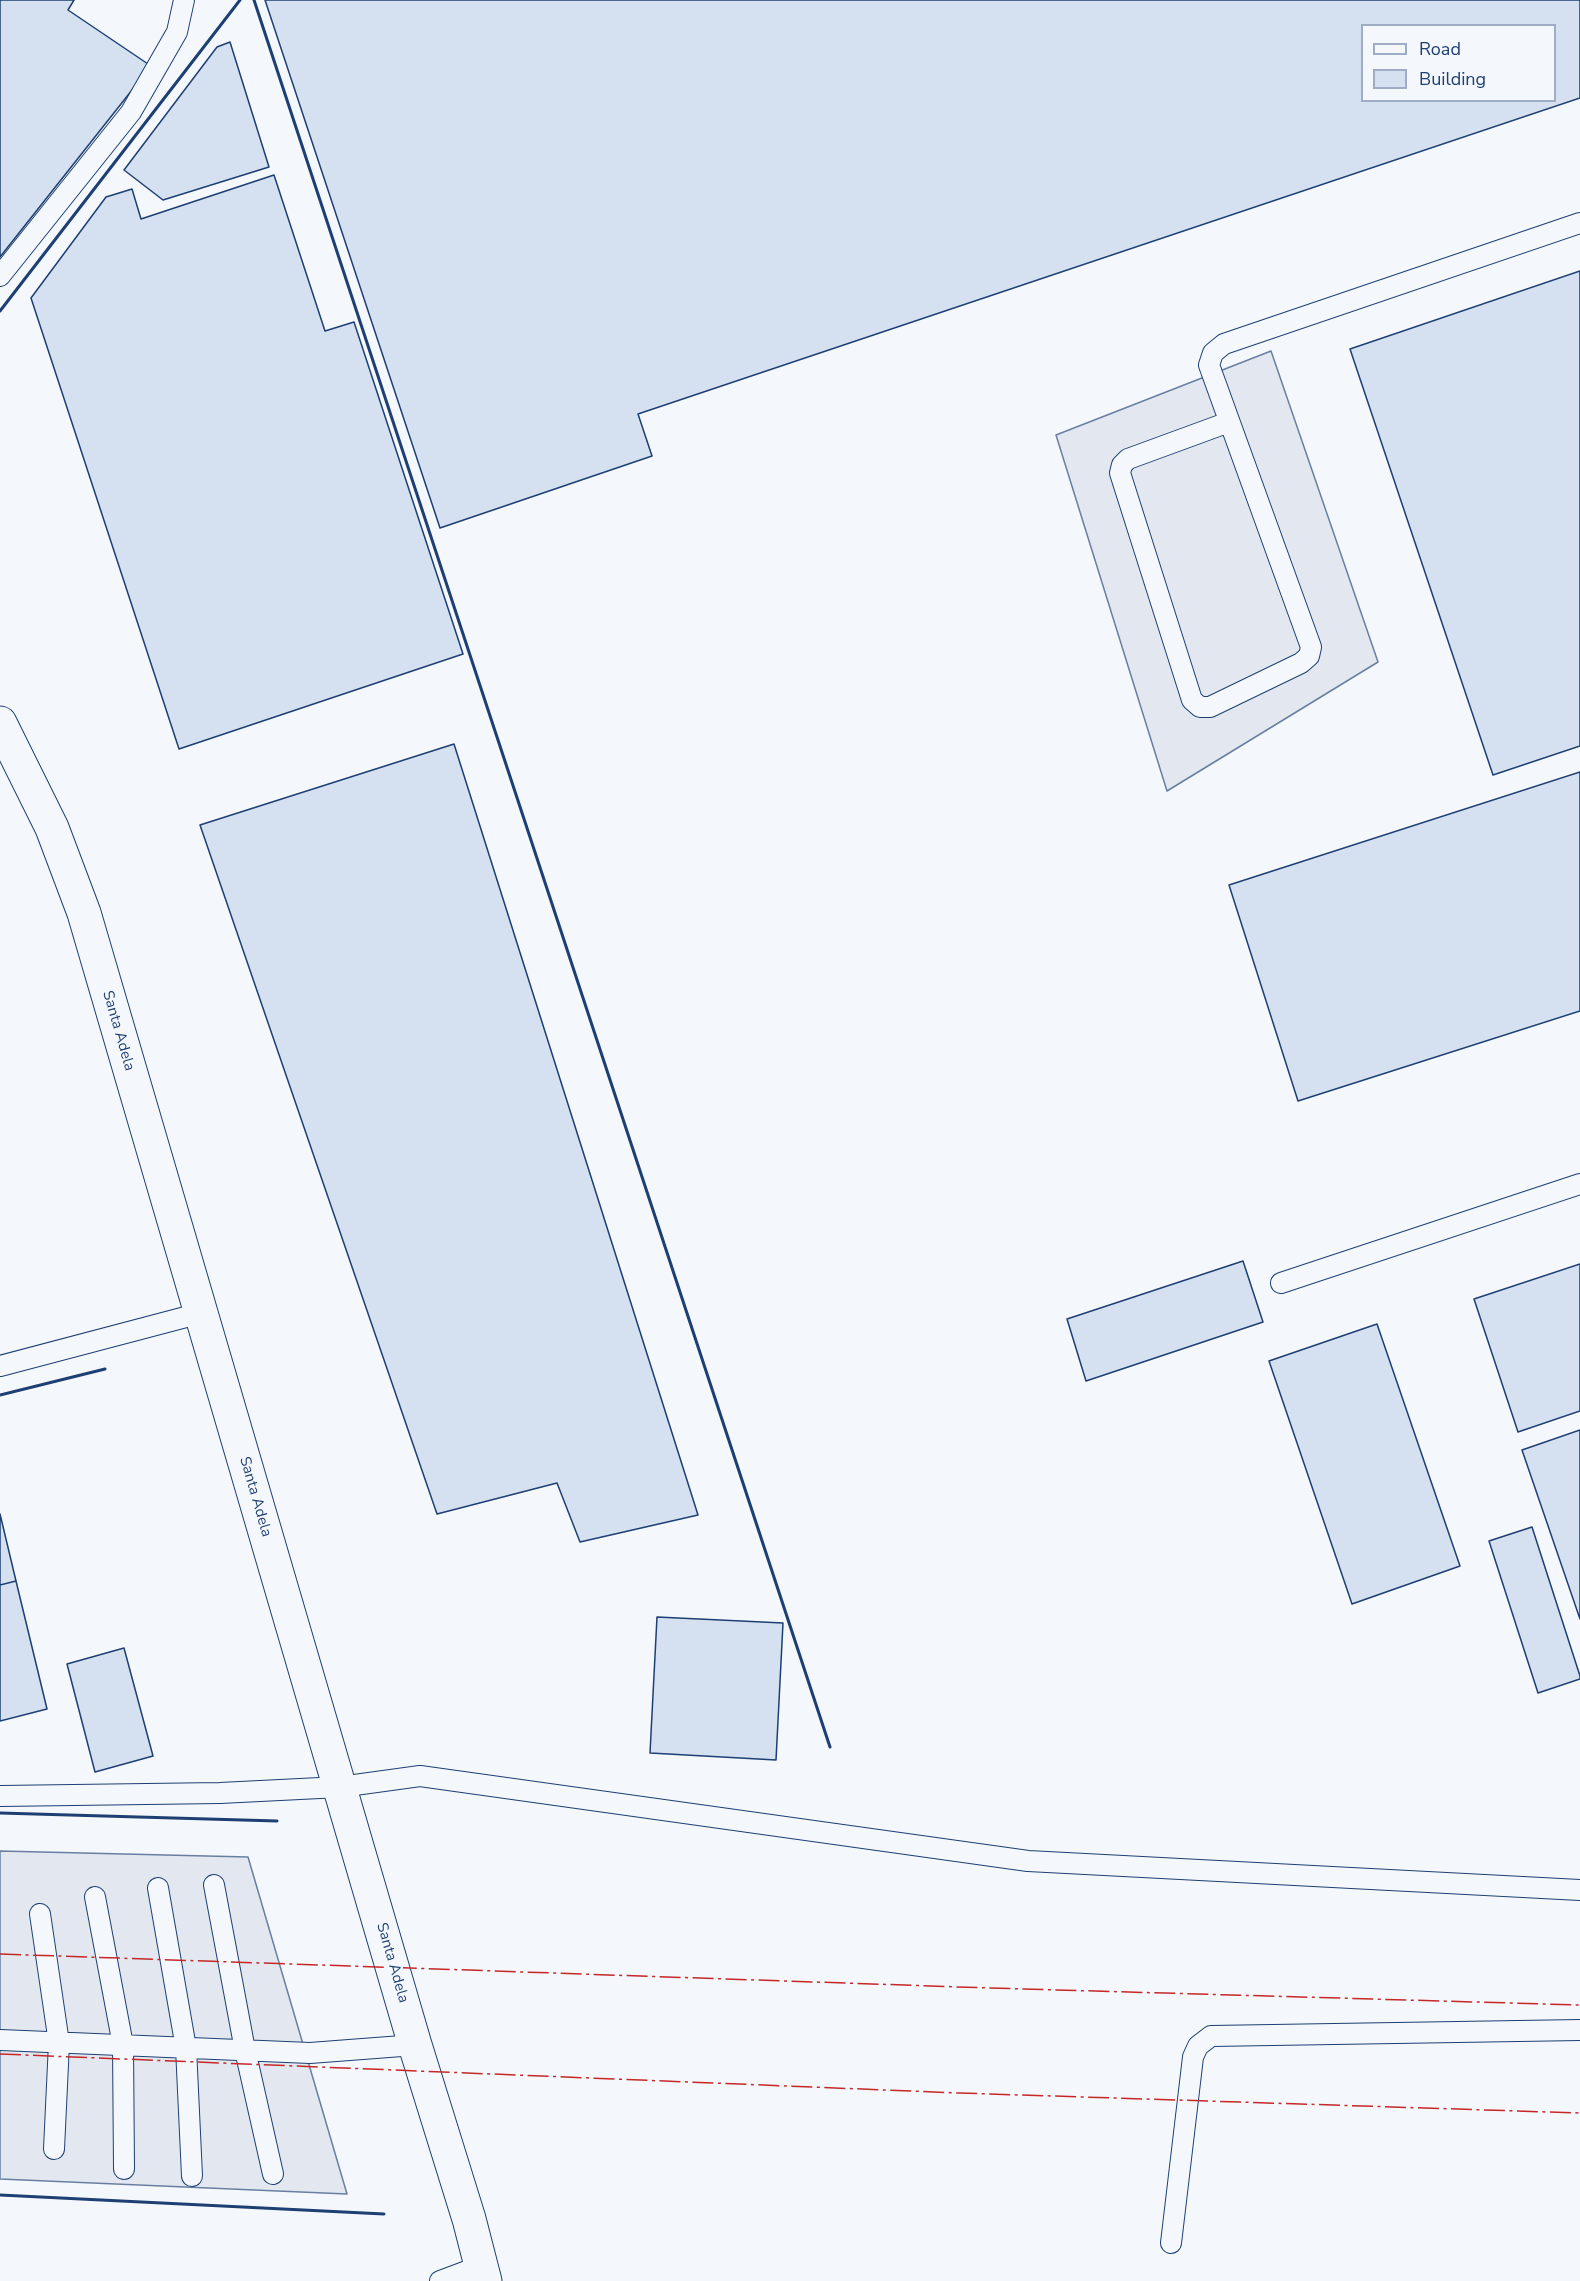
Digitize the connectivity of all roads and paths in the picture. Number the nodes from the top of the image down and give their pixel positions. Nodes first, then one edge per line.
1 (184, 0) edge
2 (1580, 223) edge
3 (0, 276) edge
4 (1229, 422) junction
5 (0, 723) edge
6 (1580, 1184) edge
7 (1281, 1283) dead end
8 (201, 1313) junction
9 (0, 1366) edge
10 (340, 1787) junction
11 (0, 1797) edge
12 (214, 1885) dead end
13 (158, 1888) dead end
14 (1580, 1890) edge
15 (95, 1897) dead end
16 (40, 1914) dead end
17 (1580, 2030) edge
18 (0, 2040) edge
19 (59, 2043) junction
20 (123, 2045) junction
21 (416, 2045) junction
22 (186, 2048) junction
23 (245, 2050) junction
24 (54, 2149) dead end
25 (124, 2169) dead end
26 (273, 2174) dead end
27 (192, 2176) dead end
28 (1171, 2243) dead end
29 (482, 2274) edge
30 (440, 2281) edge

1 - 3 lane
2 - 4 lane
4 - 4 lane
5 - 8 street, Santa Adela
6 - 7 lane
8 - 9 lane
8 - 10 street, Santa Adela
10 - 11 lane
10 - 14 lane
10 - 21 street, Santa Adela
12 - 23 lane
13 - 22 lane
15 - 20 lane
16 - 19 lane
17 - 28 lane
18 - 19 lane
19 - 20 lane
19 - 24 lane
20 - 22 lane
20 - 25 lane
21 - 23 lane
21 - 29 street, Santa Adela
22 - 23 lane
22 - 27 lane
23 - 26 lane
29 - 30 lane

